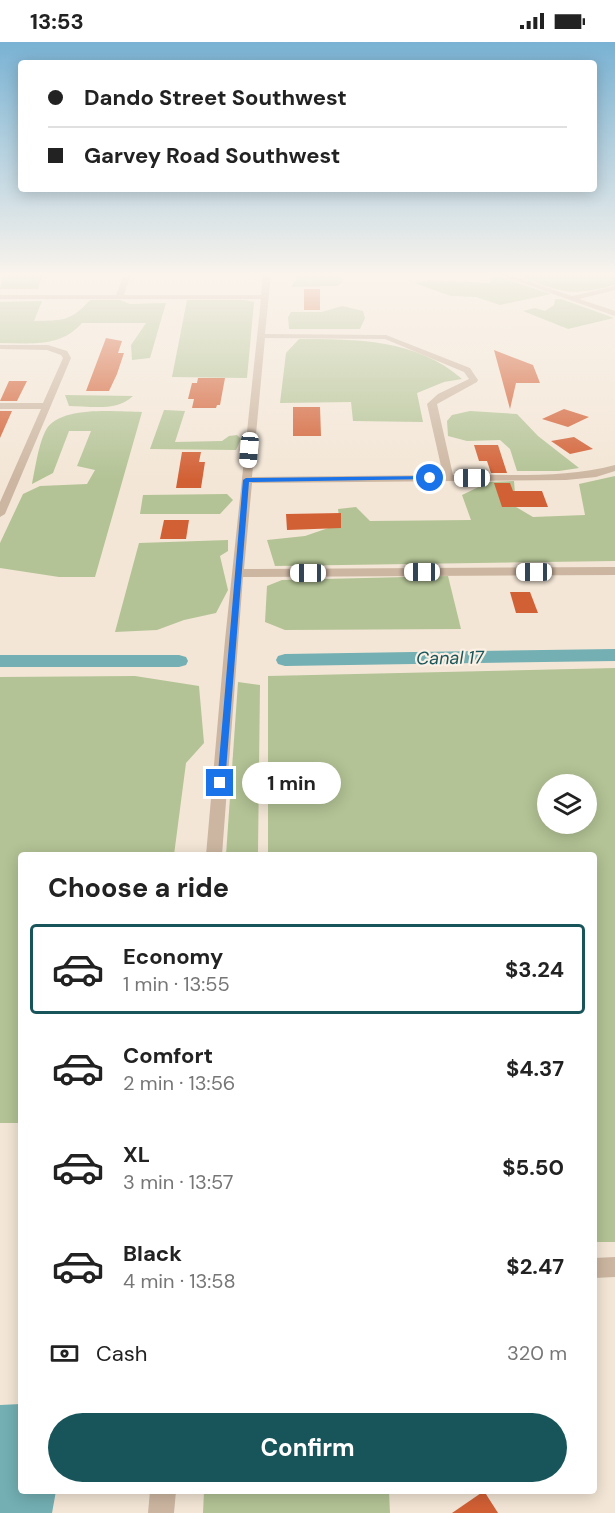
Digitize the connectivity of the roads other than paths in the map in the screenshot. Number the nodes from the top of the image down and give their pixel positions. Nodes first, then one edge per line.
1 (260, 343) edge
2 (403, 343) edge
3 (0, 347) edge
4 (0, 406) edge
5 (47, 406) junction
6 (615, 468) edge
7 (449, 478) junction
8 (246, 480) junction
9 (0, 481) edge
10 (16, 481) junction
11 (0, 514) edge
12 (615, 571) edge
13 (238, 573) junction
14 (214, 852) edge
15 (615, 1267) edge
16 (597, 1268) edge
17 (163, 1494) edge
18 (161, 1513) edge

1 - 8 street
2 - 7 street
3 - 5 street
4 - 5 street
5 - 10 street
6 - 7 street
7 - 8 street
8 - 13 street
9 - 10 street
10 - 11 street
12 - 13 street
13 - 14 street
15 - 16 street
17 - 18 street

